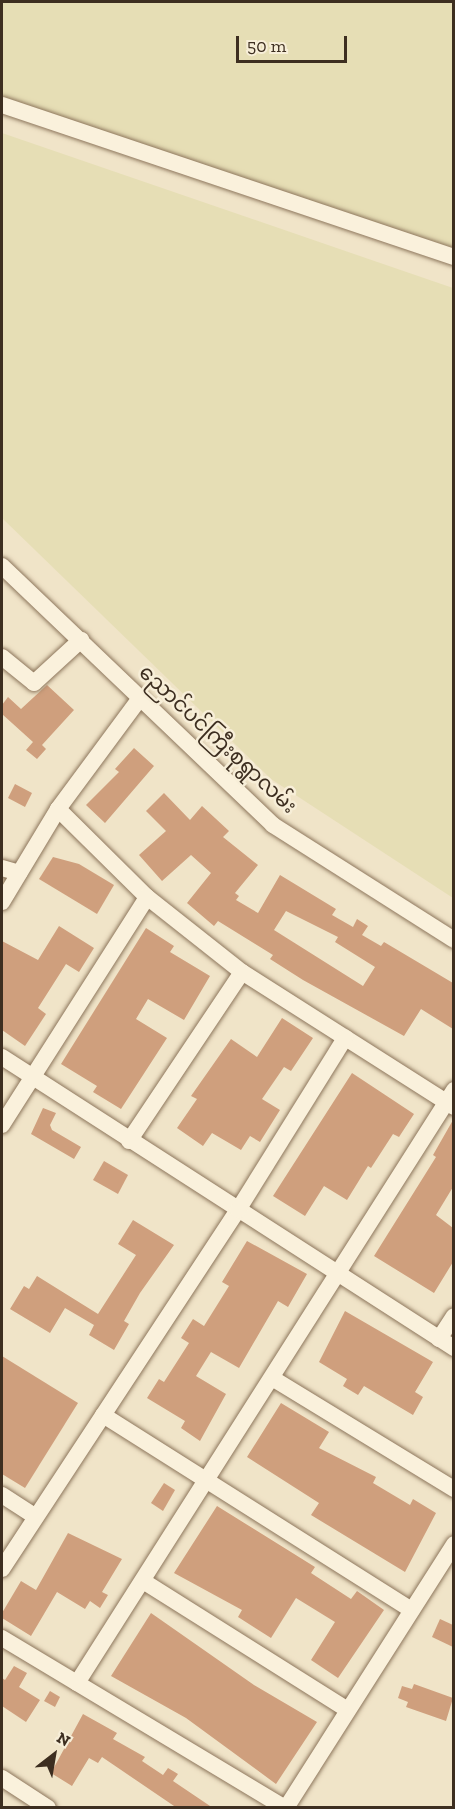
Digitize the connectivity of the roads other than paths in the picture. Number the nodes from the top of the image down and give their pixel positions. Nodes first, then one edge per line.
1 (2, 105) edge
2 (453, 257) edge
3 (2, 566) edge
4 (81, 640) junction
5 (2, 657) edge
6 (141, 698) junction
7 (58, 809) junction
8 (2, 868) edge
9 (19, 873) junction
10 (147, 897) junction
11 (2, 902) edge
12 (453, 940) edge
13 (242, 972) junction
14 (345, 1038) junction
15 (2, 1057) edge
16 (32, 1077) junction
17 (451, 1100) edge
18 (2, 1125) edge
19 (129, 1141) junction
20 (238, 1210) junction
21 (339, 1275) junction
22 (453, 1316) edge
23 (446, 1343) edge
24 (272, 1378) junction
25 (103, 1415) junction
26 (208, 1478) junction
27 (453, 1489) edge
28 (2, 1496) edge
29 (36, 1517) junction
30 (453, 1544) edge
31 (2, 1569) edge
32 (143, 1581) junction
33 (412, 1610) junction
34 (2, 1638) edge
35 (77, 1683) junction
36 (348, 1710) junction
37 (2, 1778) edge
38 (48, 1808) edge
39 (285, 1808) edge

1 - 2 street
3 - 4 street, ညောင်ပင်ကြီးစုရွာလမ်း
4 - 5 street
4 - 6 street, ညောင်ပင်ကြီးစုရွာလမ်း
6 - 7 street
6 - 12 street, ညောင်ပင်ကြီးစုရွာလမ်း
7 - 9 street
7 - 10 street
8 - 9 street
9 - 11 street
10 - 13 street
10 - 16 street
13 - 14 street
13 - 19 street
14 - 17 street
14 - 20 street
15 - 16 street
16 - 18 street
16 - 19 street
17 - 21 street
19 - 20 street
20 - 21 street
20 - 25 street
21 - 23 street
21 - 24 street
22 - 23 street
24 - 26 street
24 - 27 street
25 - 26 street
25 - 29 street
26 - 32 street
26 - 33 street
28 - 29 street
29 - 31 street
30 - 33 street
32 - 35 street
32 - 36 street
33 - 36 street
34 - 35 street
35 - 39 street
36 - 39 street
37 - 38 street

